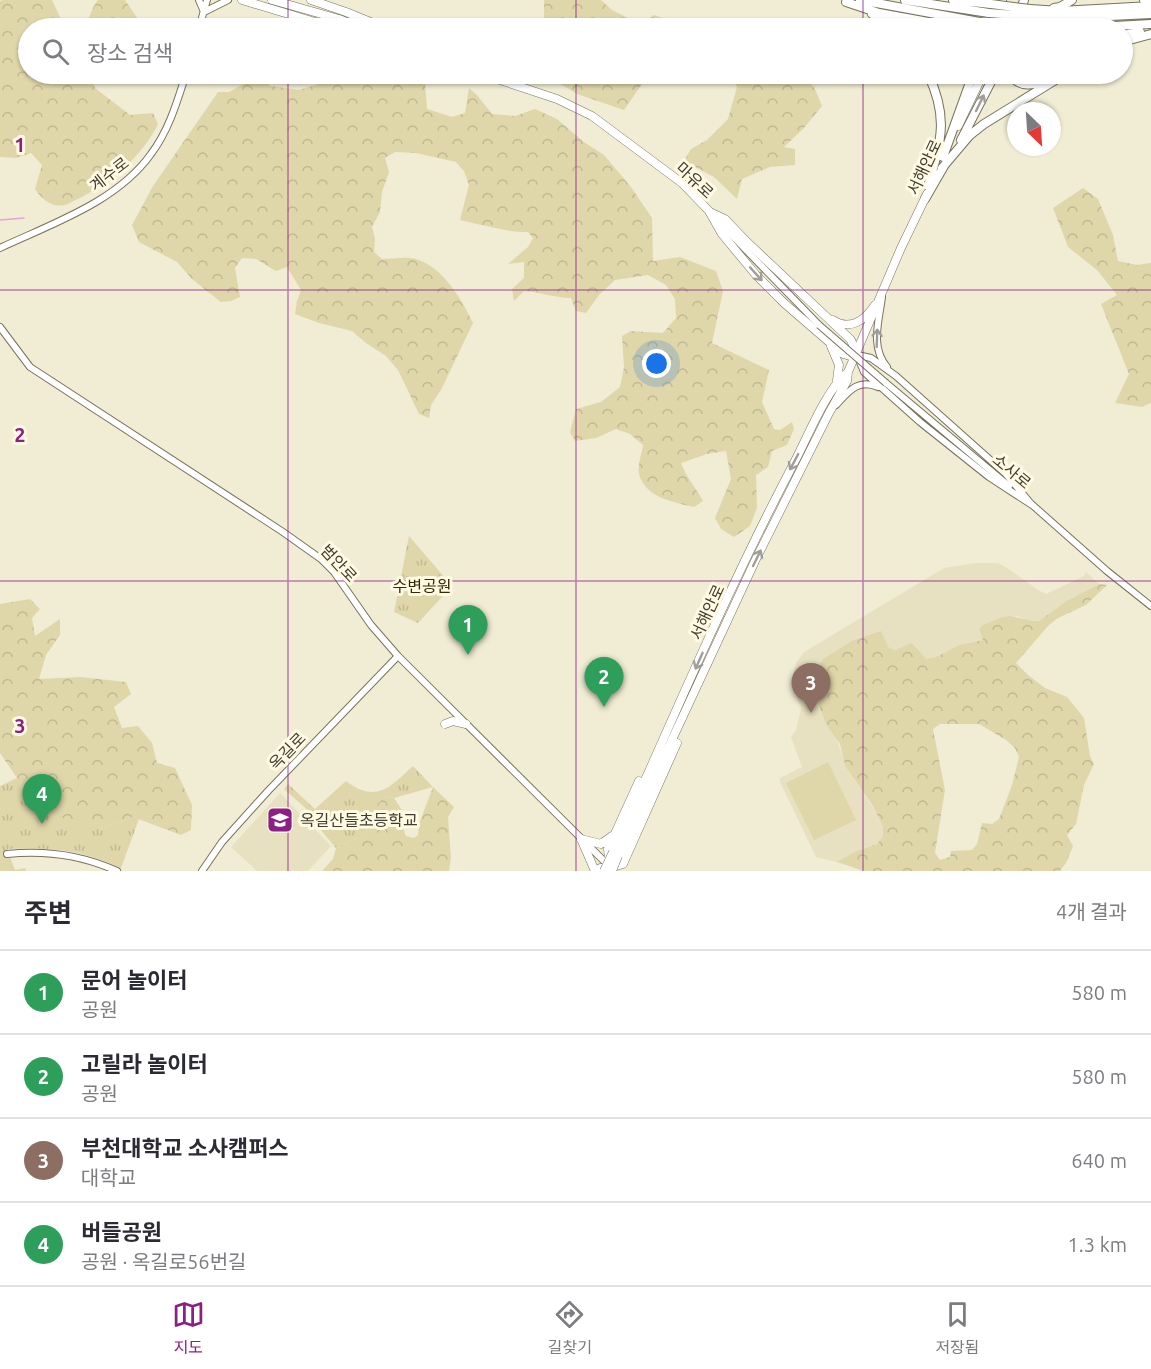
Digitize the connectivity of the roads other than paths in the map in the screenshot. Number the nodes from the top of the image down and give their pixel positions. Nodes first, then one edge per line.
1 (199, 0) edge
2 (207, 0) edge
3 (228, 0) edge
4 (242, 0) edge
5 (272, 0) edge
6 (311, 0) edge
7 (860, 0) edge
8 (905, 0) edge
9 (952, 0) edge
10 (977, 0) edge
11 (1002, 0) edge
12 (1014, 0) edge
13 (1024, 0) edge
14 (1072, 0) edge
15 (1144, 0) edge
16 (843, 1) edge
17 (1151, 2) edge
18 (1151, 6) edge
19 (990, 9) junction
20 (204, 12) junction
21 (1031, 12) junction
22 (1151, 14) edge
23 (202, 18) edge
24 (302, 18) edge
25 (332, 18) edge
26 (361, 18) edge
27 (879, 18) edge
28 (906, 18) edge
29 (949, 18) edge
30 (992, 18) edge
31 (1007, 18) edge
32 (1020, 18) edge
33 (1151, 24) edge
34 (1133, 25) edge
35 (1151, 32) edge
36 (1133, 34) edge
37 (1133, 38) edge
38 (183, 84) edge
39 (514, 84) edge
40 (932, 84) edge
41 (969, 84) edge
42 (978, 84) edge
43 (989, 84) edge
44 (1049, 84) edge
45 (943, 157) junction
46 (942, 168) junction
47 (925, 199) junction
48 (709, 211) junction
49 (0, 248) edge
50 (883, 294) junction
51 (813, 304) junction
52 (0, 327) edge
53 (829, 342) junction
54 (856, 356) junction
55 (848, 372) junction
56 (896, 376) junction
57 (885, 386) junction
58 (835, 387) junction
59 (829, 413) junction
60 (1032, 505) junction
61 (1151, 606) edge
62 (398, 656) junction
63 (687, 687) junction
64 (445, 724) dead end
65 (466, 724) junction
66 (615, 832) junction
67 (581, 839) junction
68 (7, 854) dead end
69 (619, 854) junction
70 (610, 870) edge
71 (117, 871) edge
72 (202, 871) edge
73 (597, 871) edge
74 (628, 871) edge

1 - 20 street
2 - 20 street
3 - 20 street
4 - 24 main road
5 - 25 main road
6 - 26 main road
7 - 29 highway
8 - 19 highway
9 - 19 highway
10 - 19 highway
11 - 30 highway
12 - 31 main road
13 - 32 highway
14 - 21 highway
15 - 17 highway
16 - 27 highway
16 - 28 highway
18 - 21 highway
19 - 21 highway, bridge
20 - 23 street
21 - 22 highway
33 - 34 highway
35 - 36 highway
35 - 37 highway
38 - 49 street, 계수로
39 - 48 main road, 마유로
40 - 47 highway
41 - 45 highway
42 - 45 main road, 서해안로
46 -> 43 highway
44 - 46 highway
45 - 47 main road, 서해안로
46 - 47 highway
47 - 50 main road, 서해안로
48 - 51 main road
48 -> 53 main road
48 - 54 street, 마유로, bridge
50 - 51 main road
50 - 54 main road, 서해안로
56 -> 50 street
51 - 54 main road
52 - 62 street, 범안로
53 - 54 main road
53 - 58 main road
54 - 55 main road, 서해안로
54 - 56 street
54 - 57 street, 소사로, bridge
55 - 58 main road, 서해안로
55 - 59 main road, 서해안로
56 - 60 street
57 - 59 street
57 - 60 street, 소사로
58 -> 63 main road, 서해안로
69 -> 59 main road, 서해안로
60 - 61 street, 소사로
62 - 65 street, 범안로
62 - 72 street, 옥길로
63 - 66 main road
63 - 69 main road, 서해안로
64 - 65 main road
65 - 67 street, 범안로
66 - 67 main road
66 - 70 main road
67 - 70 street, 범안로
67 - 73 main road
68 - 71 street
69 - 70 main road, 서해안로, bridge
69 - 70 main road
69 - 74 main road
70 - 73 main road

